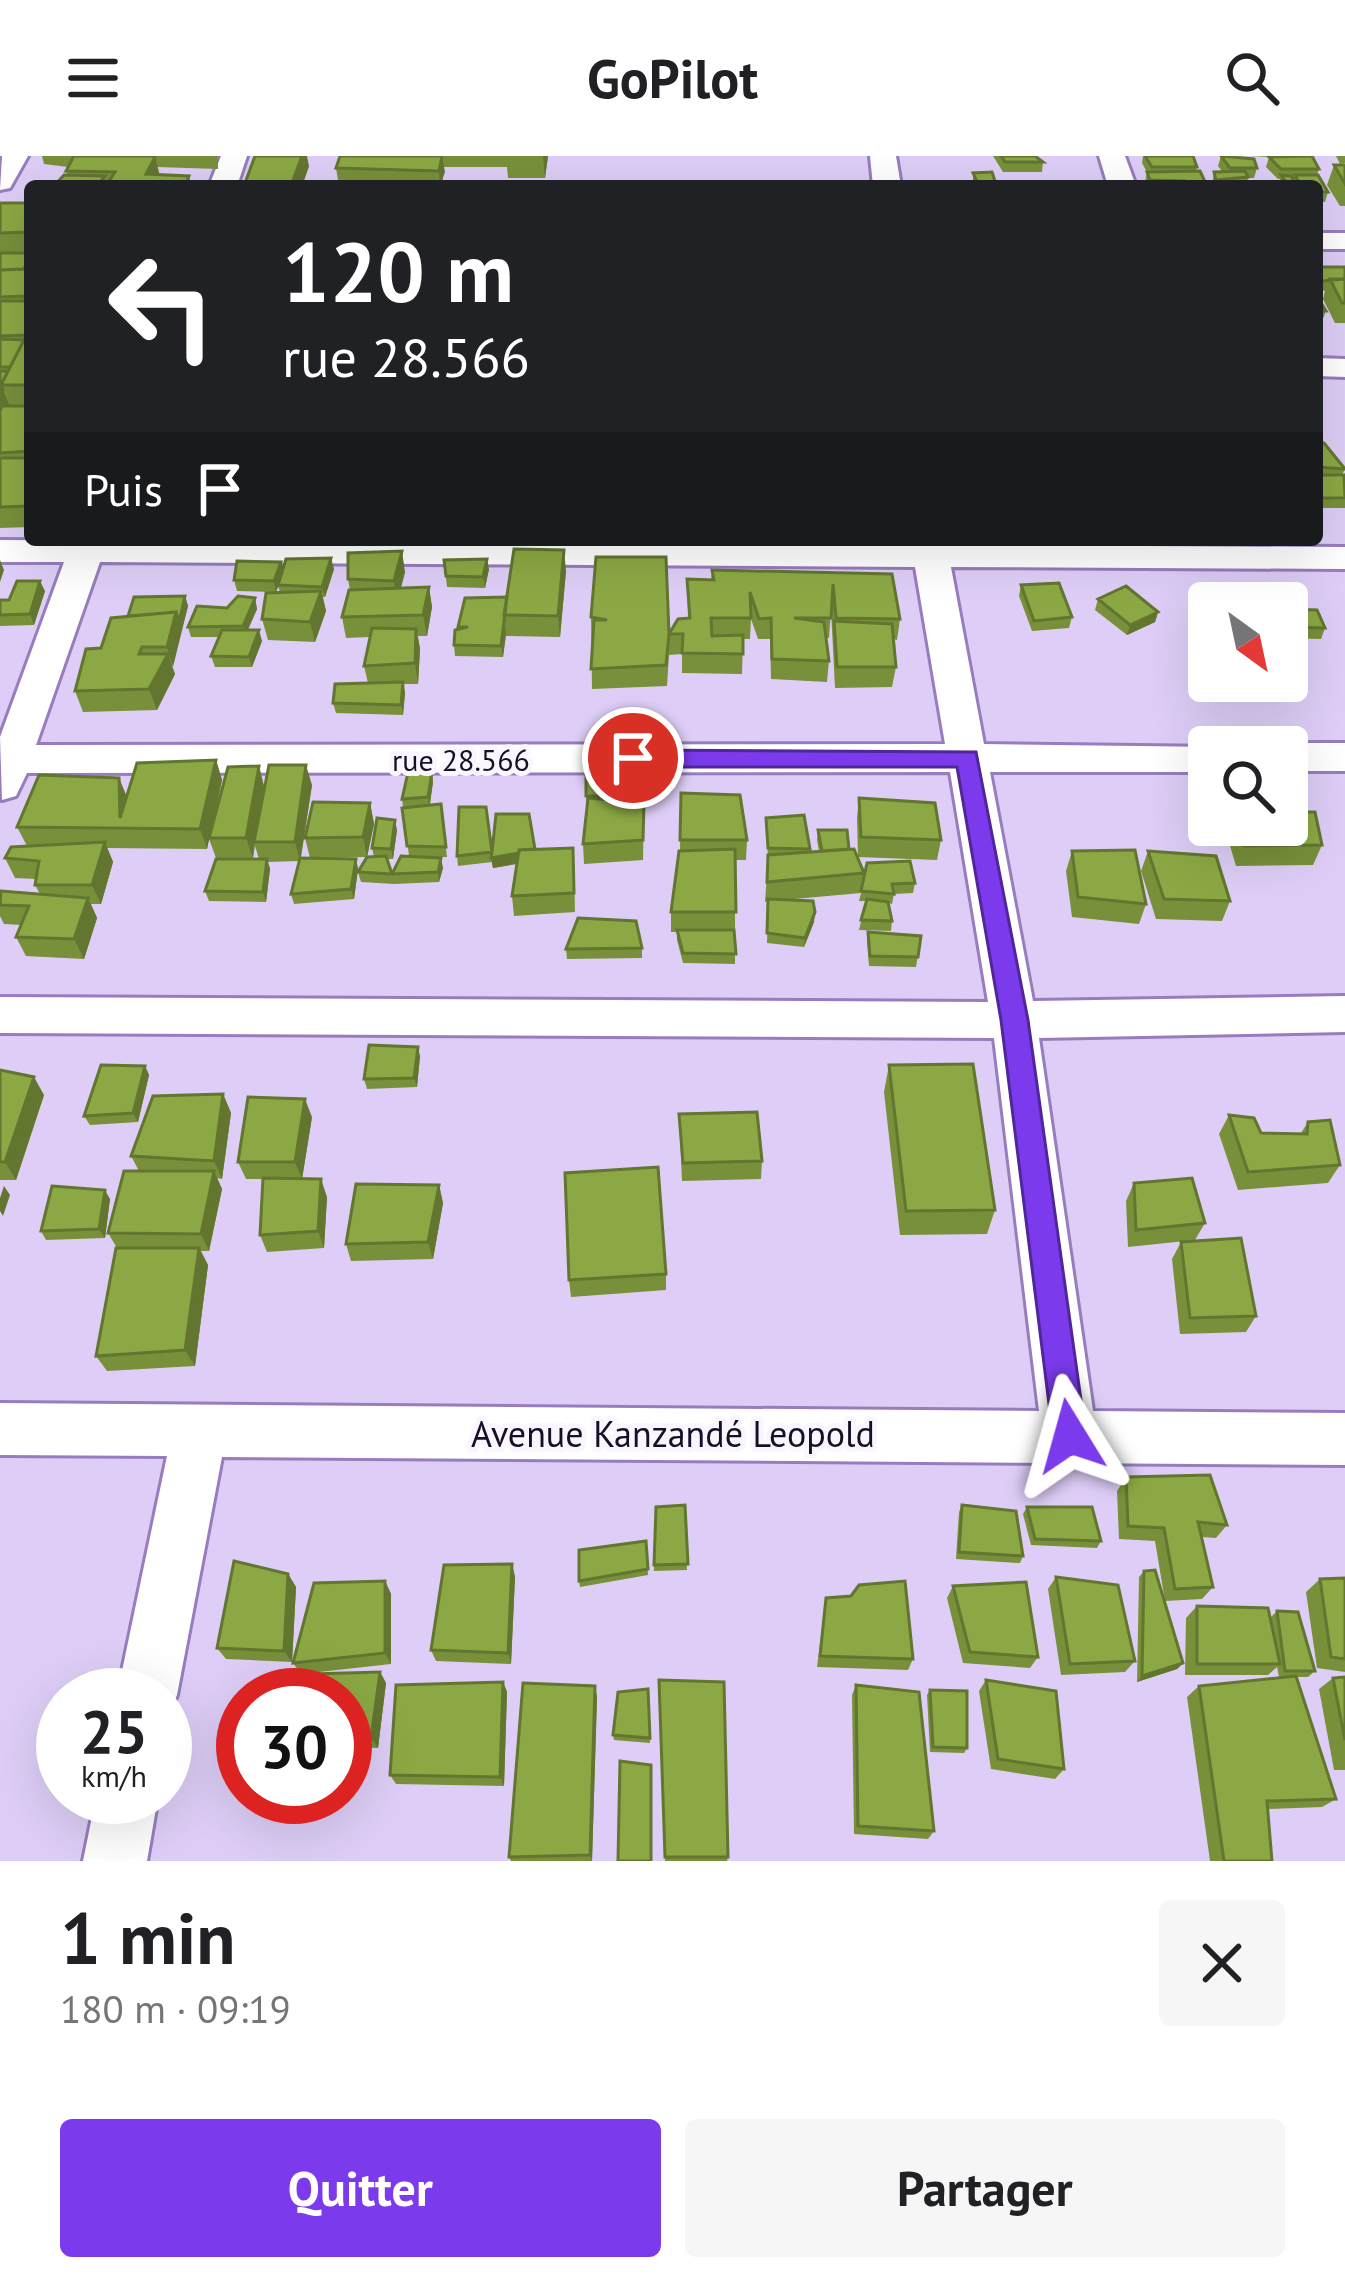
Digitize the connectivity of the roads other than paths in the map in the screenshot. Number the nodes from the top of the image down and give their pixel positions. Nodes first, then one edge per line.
1 (15, 156) edge
2 (0, 182) edge
3 (88, 546) edge
4 (929, 548) edge
5 (0, 551) edge
6 (1345, 558) edge
7 (1308, 757) edge
8 (1345, 757) edge
9 (968, 758) junction
10 (1188, 758) edge
11 (4, 769) edge
12 (1345, 1014) edge
13 (0, 1015) edge
14 (1014, 1020) junction
15 (0, 1429) edge
16 (200, 1430) junction
17 (1070, 1436) junction
18 (1345, 1438) edge
19 (152, 1668) edge
20 (123, 1824) edge
21 (115, 1861) edge

1 - 2 street
3 - 4 street
3 - 5 street
3 - 11 street
4 - 6 street
4 - 9 street
7 - 8 street
9 - 10 street, rue 28.566
9 - 11 street, rue 28.566
9 - 14 street
12 - 14 street
13 - 14 street
14 - 17 street
15 - 16 street, Avenue Kanzandé Leopold
16 - 17 street, Avenue Kanzandé Leopold
16 - 19 street
17 - 18 street, Avenue Kanzandé Leopold
20 - 21 street

